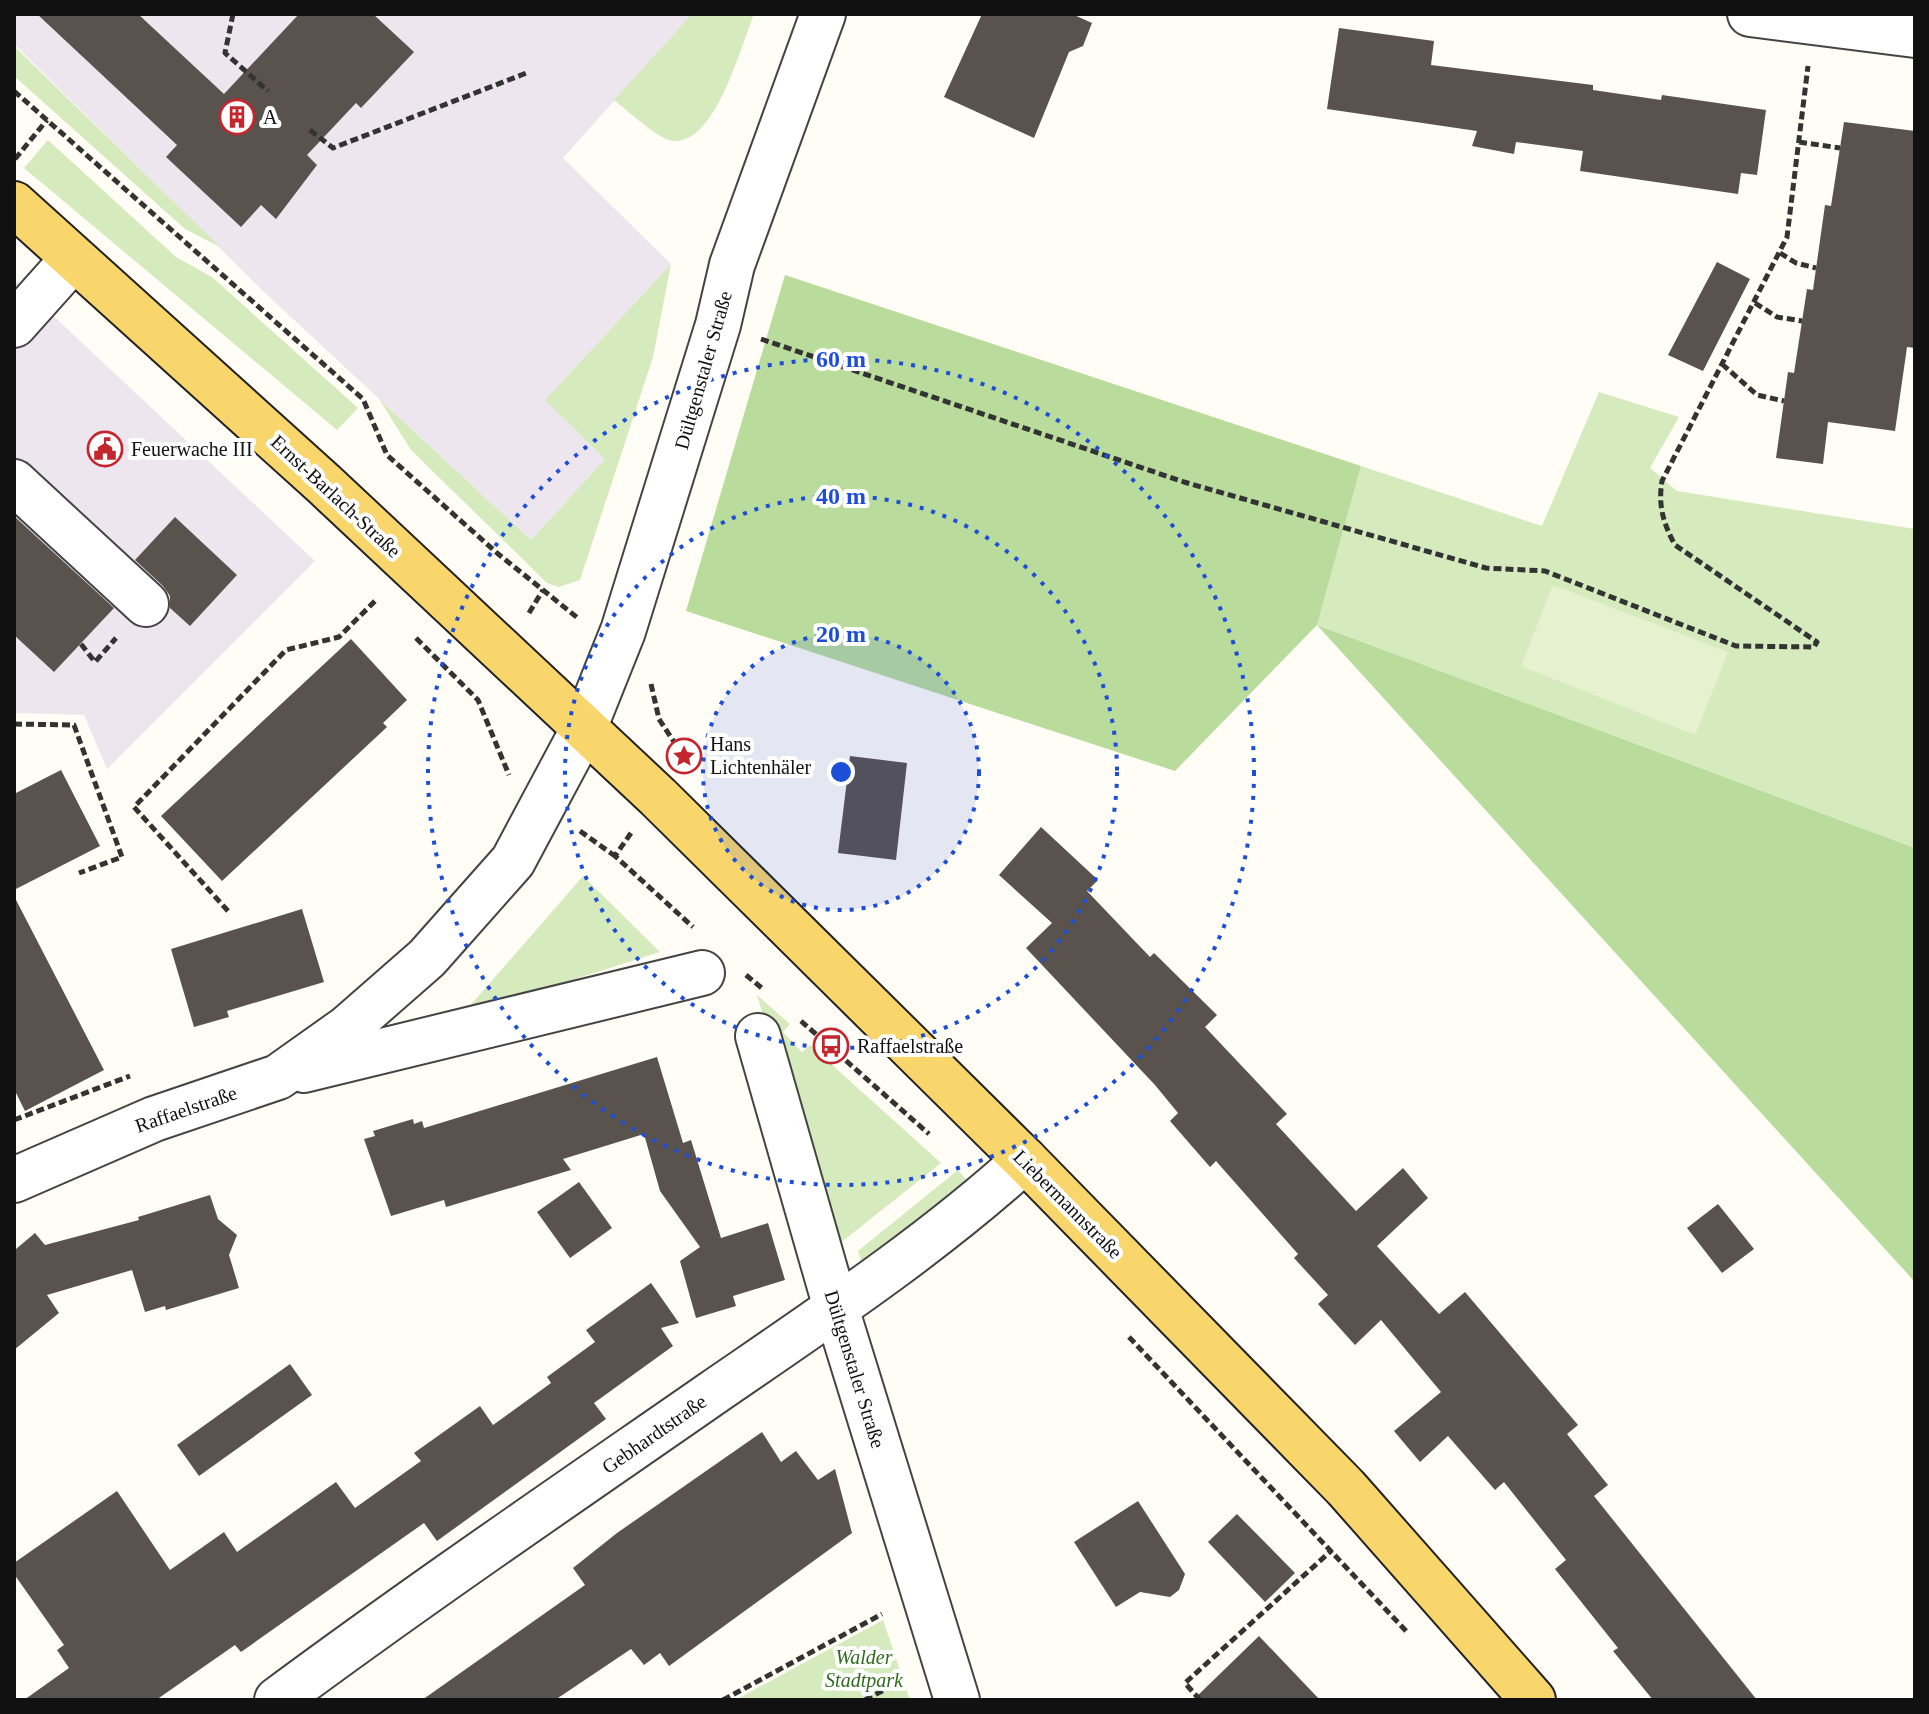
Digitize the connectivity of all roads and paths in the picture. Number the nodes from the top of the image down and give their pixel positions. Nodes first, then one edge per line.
1 (233, 14) edge
2 (823, 14) edge
3 (1750, 14) edge
4 (1813, 25) junction
5 (1915, 35) edge
6 (529, 72) dead end
7 (14, 91) edge
8 (268, 91) dead end
9 (47, 120) junction
10 (310, 130) dead end
11 (1799, 142) junction
12 (1840, 148) dead end
13 (14, 161) edge
14 (14, 204) edge
15 (1780, 253) junction
16 (73, 259) junction
17 (1816, 268) dead end
18 (1755, 303) junction
19 (1802, 321) dead end
20 (14, 325) edge
21 (718, 325) junction
22 (1722, 364) junction
23 (1784, 401) dead end
24 (14, 482) edge
25 (146, 604) dead end
26 (388, 610) dead end
27 (411, 633) dead end
28 (616, 649) junction
29 (14, 724) edge
30 (585, 726) junction
31 (684, 756) dead end
32 (658, 797) junction
33 (544, 805) junction
34 (615, 856) junction
35 (79, 873) dead end
36 (228, 911) dead end
37 (703, 955) junction
38 (775, 1016) junction
39 (138, 1073) dead end
40 (278, 1077) junction
41 (14, 1120) edge
42 (936, 1140) dead end
43 (1025, 1160) junction
44 (14, 1180) edge
45 (836, 1308) junction
46 (1123, 1331) dead end
47 (1332, 1550) junction
48 (922, 1592) junction
49 (1416, 1642) dead end
50 (904, 1680) dead end
51 (277, 1700) edge
52 (723, 1700) edge
53 (865, 1700) edge
54 (957, 1700) edge
55 (1200, 1700) edge
56 (1533, 1700) edge

1 - 8 path
2 - 21 street, Dültgenstaler Straße
3 - 4 street
4 - 5 street
4 - 11 path
6 - 10 path
7 - 9 path
9 - 13 path
9 - 28 path
11 - 12 path
11 - 15 path
14 - 16 main road, Ernst-Barlach-Straße
15 - 17 path
15 - 18 path
16 - 20 street
16 - 30 main road, Ernst-Barlach-Straße
18 - 19 path
18 - 22 path
21 - 22 path
21 - 28 street, Dültgenstaler Straße
22 - 23 path
24 - 25 street
26 - 36 path
27 - 33 path
28 - 30 street, Dültgenstaler Straße
28 - 31 path
29 - 35 path
30 - 32 main road, Liebermannstraße
30 - 33 street, Raffaelstraße
32 - 34 path
32 - 43 main road, Liebermannstraße
33 - 34 path
33 - 40 street, Raffaelstraße
34 - 37 path
37 - 38 path
37 - 40 street
38 - 42 path
38 - 45 street, Dültgenstaler Straße
39 - 41 path
40 - 44 street, Raffaelstraße
43 - 45 street, Gebhardtstraße
43 - 56 main road, Liebermannstraße
45 - 48 street, Dültgenstaler Straße
45 - 51 street, Gebhardtstraße
46 - 47 path
47 - 49 path
47 - 55 path
48 - 52 path
48 - 54 street, Dültgenstaler Straße
50 - 53 path

